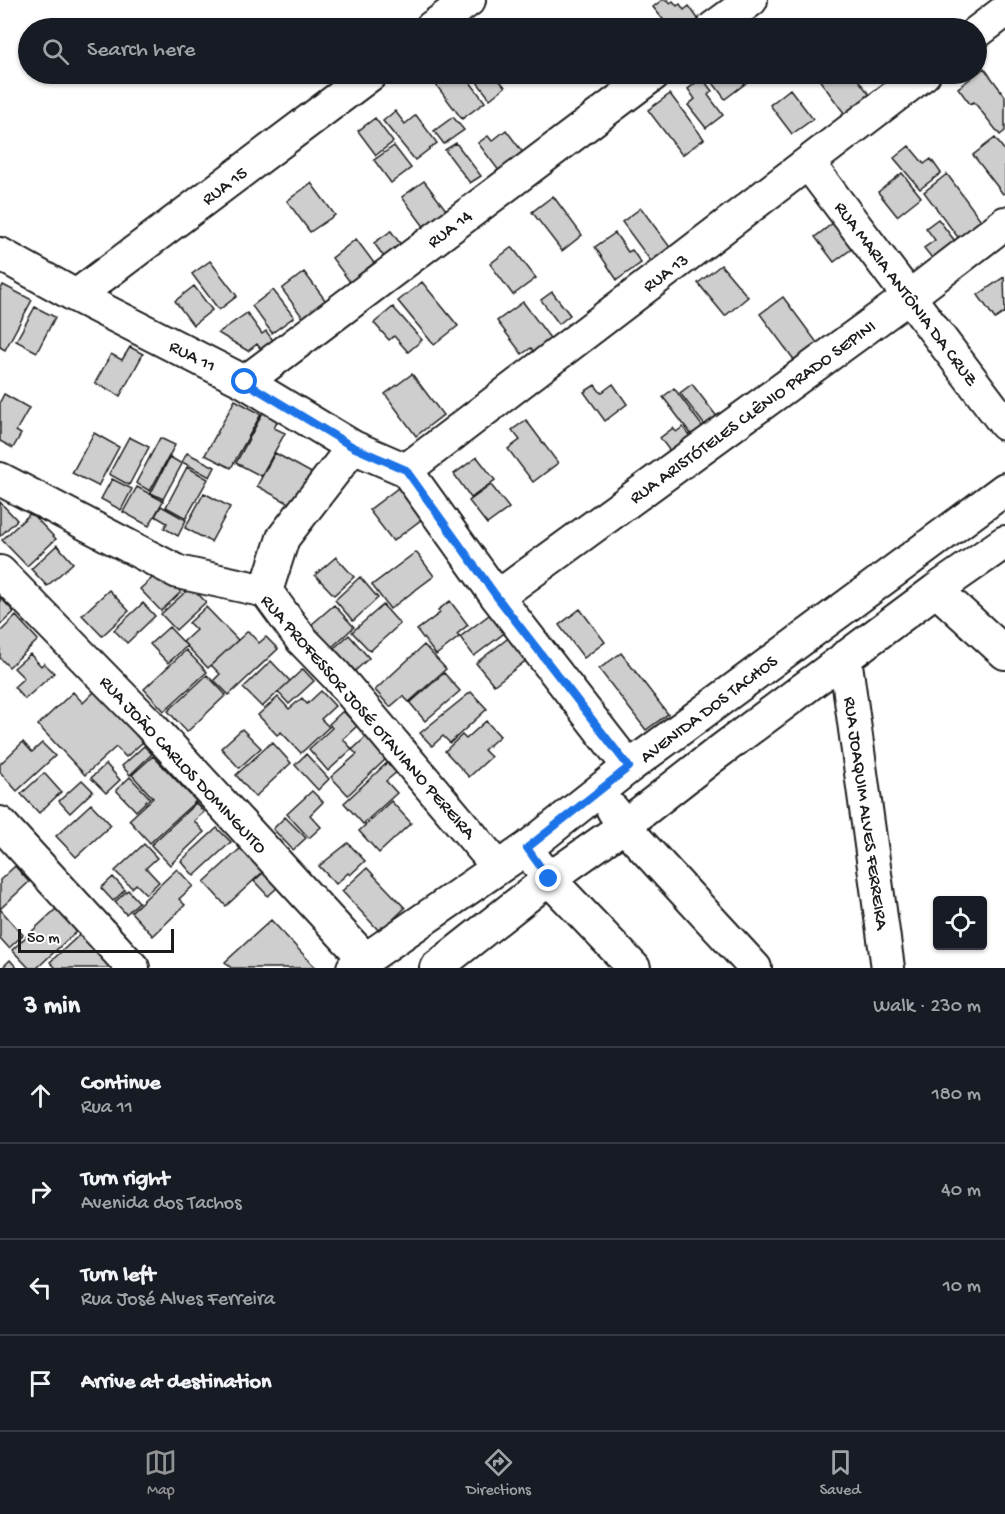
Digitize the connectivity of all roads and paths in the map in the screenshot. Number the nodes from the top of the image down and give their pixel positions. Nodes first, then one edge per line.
1 (469, 0) edge
2 (751, 0) edge
3 (1005, 11) edge
4 (445, 18) edge
5 (727, 18) edge
6 (987, 25) edge
7 (358, 84) edge
8 (641, 84) edge
9 (911, 84) edge
10 (808, 163) junction
11 (1005, 223) edge
12 (0, 254) edge
13 (76, 296) junction
14 (910, 296) junction
15 (245, 382) junction
16 (1005, 423) edge
17 (353, 447) junction
18 (406, 470) junction
19 (0, 479) edge
20 (1005, 489) edge
21 (1005, 542) edge
22 (0, 572) edge
23 (936, 590) junction
24 (266, 591) junction
25 (497, 597) junction
26 (1005, 653) edge
27 (845, 657) junction
28 (629, 767) junction
29 (600, 789) junction
30 (0, 823) edge
31 (624, 826) junction
32 (527, 848) junction
33 (498, 867) junction
34 (549, 879) junction
35 (359, 964) edge
36 (133, 968) edge
37 (436, 968) edge
38 (633, 968) edge
39 (755, 968) edge
40 (888, 968) edge

1 - 4 street
2 - 5 street
3 - 6 street
7 - 13 street, RUA 15
8 - 15 street, RUA 14
9 - 10 street, RUA 13
10 - 14 street, RUA MARIA ANTÔNIA DA CRUZ
10 - 18 street, RUA 13
11 - 14 street, RUA ARISTÓTELES CLÊNIO PRADO SEPINI
12 - 13 street, RUA 11
13 - 15 street, RUA 11
14 - 16 street, RUA MARIA ANTÔNIA DA CRUZ
14 - 25 street, RUA ARISTÓTELES CLÊNIO PRADO SEPINI
15 - 17 street, RUA 11
17 - 18 street, RUA 11
17 - 24 street
18 - 25 street
19 - 24 street, RUA PROFESSOR JOSÉ OTAVIANO PEREIRA
20 - 28 street, AVENIDA DOS TACHOS
21 - 23 street
22 - 35 street, RUA JOÃO CARLOS DOMINGUITO
23 - 26 street
23 - 27 street
24 - 33 street, RUA PROFESSOR JOSÉ OTAVIANO PEREIRA
25 - 28 street
27 - 31 street
27 - 40 street, RUA JOAQUIM ALVES FERREIRA
28 - 29 street, AVENIDA DOS TACHOS
29 - 31 street
29 - 32 street, AVENIDA DOS TACHOS
30 - 36 street
31 - 34 street
31 - 39 street
32 - 33 street, AVENIDA DOS TACHOS
32 - 34 street
33 - 35 street, AVENIDA DOS TACHOS
34 - 37 street
34 - 38 street

